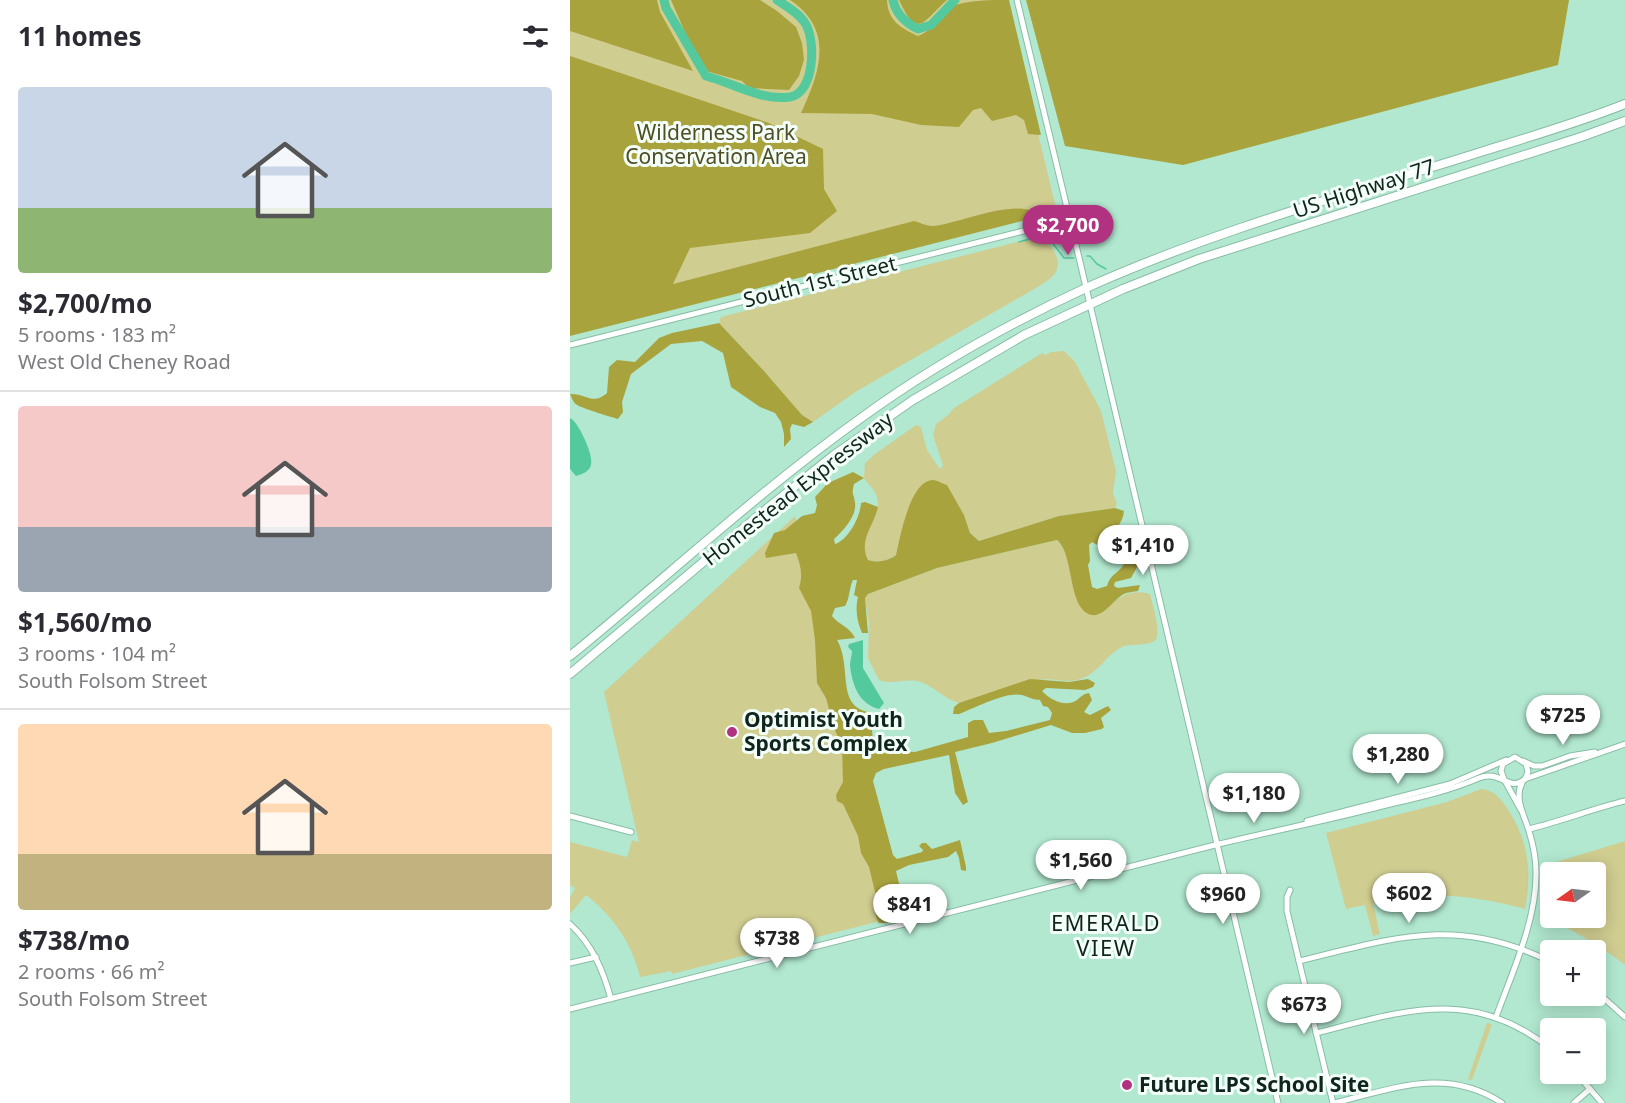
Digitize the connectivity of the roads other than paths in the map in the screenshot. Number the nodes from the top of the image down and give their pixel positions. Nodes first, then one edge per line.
1 (1017, 0) edge
2 (1625, 104) edge
3 (1625, 121) edge
4 (1071, 219) junction
5 (1105, 280) joint
6 (1088, 288) junction
7 (1106, 296) joint
8 (1091, 303) junction
9 (570, 345) edge
10 (570, 656) edge
11 (570, 674) edge
12 (1625, 744) edge
13 (1599, 752) junction
14 (1506, 760) junction
15 (1523, 761) junction
16 (1505, 780) junction
17 (1524, 781) junction
18 (1625, 801) edge
19 (1522, 811) junction
20 (570, 816) edge
21 (1297, 825) junction
22 (1529, 830) junction
23 (631, 832) dead end
24 (1215, 845) junction
25 (1290, 890) dead end
26 (570, 924) edge
27 (1520, 948) junction
28 (596, 957) junction
29 (1540, 957) edge
30 (1299, 961) junction
31 (570, 963) edge
32 (611, 999) junction
33 (1606, 1000) edge
34 (570, 1009) edge
35 (1496, 1017) junction
36 (1625, 1017) edge
37 (1316, 1033) junction
38 (1540, 1041) edge
39 (1586, 1084) edge
40 (1590, 1089) junction
41 (1278, 1103) edge
42 (1334, 1103) edge
43 (1502, 1103) edge
44 (1574, 1103) edge
45 (1602, 1103) edge

1 - 4 street
2 - 5 highway, US Highway 77
3 - 7 highway, US Highway 77
4 - 6 street
4 - 9 street, South 1st Street
5 - 6 highway, Homestead Expressway
6 - 8 street
6 - 10 highway, Homestead Expressway
7 - 8 highway, Homestead Expressway
8 - 11 highway, Homestead Expressway
8 - 24 street
12 - 13 street
13 - 15 street
13 - 17 street
14 - 15 street
14 - 16 street
14 - 21 street
15 - 17 street
16 - 17 street
16 - 19 street
16 - 21 street
17 - 19 street
18 - 22 street
19 - 22 street
20 - 23 street
21 - 24 street
22 - 27 street
24 - 32 street
24 - 41 street
25 - 30 street
26 - 28 street
27 - 29 street
27 - 30 street
27 - 35 street
28 - 31 street
28 - 32 street
30 - 37 street
32 - 34 street
33 - 36 street
35 - 37 street
35 - 38 street
37 - 42 street
39 - 40 street
40 - 44 street
40 - 45 street
42 - 43 street

